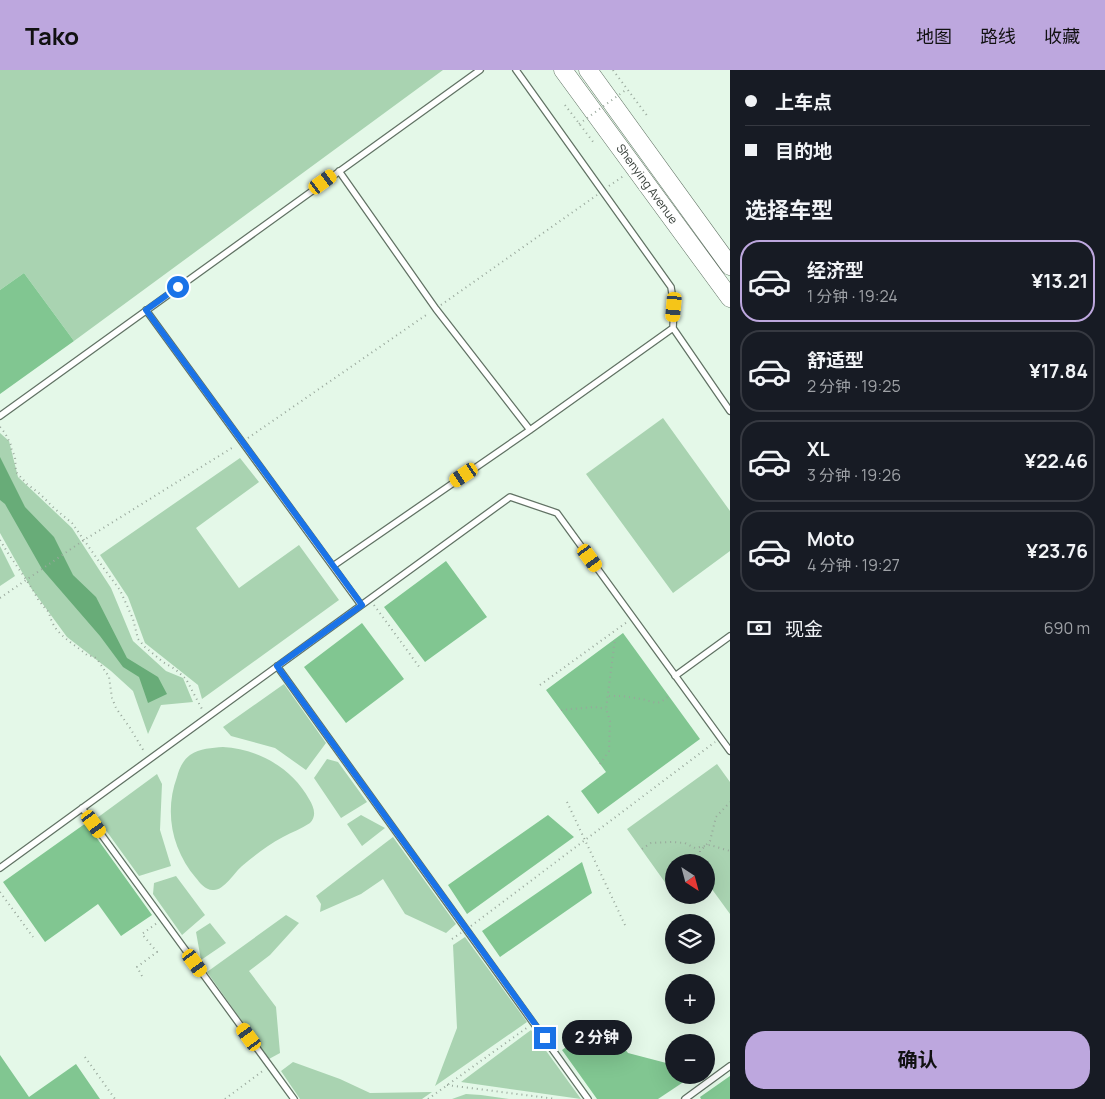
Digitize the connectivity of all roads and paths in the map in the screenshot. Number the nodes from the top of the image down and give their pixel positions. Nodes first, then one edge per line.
1 (480, 70) edge
2 (516, 70) edge
3 (563, 70) edge
4 (588, 70) edge
5 (613, 70) edge
6 (627, 89) junction
7 (565, 105) dead end
8 (649, 118) dead end
9 (579, 124) junction
10 (594, 143) dead end
11 (635, 168) junction
12 (339, 171) junction
13 (602, 191) junction
14 (730, 266) edge
15 (730, 298) edge
16 (436, 309) junction
17 (146, 310) junction
18 (673, 328) junction
19 (730, 411) edge
20 (0, 416) edge
21 (0, 427) edge
22 (530, 430) junction
23 (242, 442) junction
24 (0, 540) edge
25 (84, 540) junction
26 (333, 566) junction
27 (26, 580) junction
28 (0, 598) edge
29 (370, 599) junction
30 (362, 605) junction
31 (633, 618) junction
32 (730, 636) edge
33 (616, 639) dead end
34 (277, 666) junction
35 (420, 668) dead end
36 (676, 676) junction
37 (540, 685) dead end
38 (608, 696) junction
39 (669, 696) dead end
40 (606, 709) junction
41 (561, 710) dead end
42 (207, 717) junction
43 (721, 738) junction
44 (728, 743) edge
45 (730, 751) edge
46 (149, 759) junction
47 (600, 764) dead end
48 (567, 802) dead end
49 (730, 802) edge
50 (82, 808) junction
51 (585, 840) junction
52 (705, 846) junction
53 (642, 849) dead end
54 (730, 852) edge
55 (700, 854) edge
56 (0, 868) edge
57 (0, 892) edge
58 (163, 919) junction
59 (625, 924) dead end
60 (466, 929) junction
61 (32, 937) dead end
62 (452, 939) dead end
63 (142, 976) dead end
64 (534, 1023) junction
65 (85, 1057) dead end
66 (270, 1066) junction
67 (730, 1066) edge
68 (447, 1085) junction
69 (115, 1099) edge
70 (225, 1099) edge
71 (294, 1099) edge
72 (428, 1099) edge
73 (556, 1099) edge
74 (588, 1099) edge
75 (685, 1099) edge

1 - 12 lane
2 - 13 lane
3 - 11 main road, Shenying Avenue
4 - 14 main road, Shenying Avenue
5 - 6 path
6 - 8 path
6 - 9 path, bridge
7 - 9 path
9 - 10 path
11 - 13 path
11 - 15 main road, Shenying Avenue
12 - 16 lane
12 - 17 lane
13 - 16 path
13 - 18 lane
16 - 22 lane
16 - 23 path
17 - 20 lane
17 - 23 lane
18 - 19 lane
18 - 22 lane
21 - 25 path
22 - 26 lane
23 - 25 path
23 - 26 lane
24 - 27 path
25 - 27 path
25 - 42 path
26 - 30 lane
27 - 28 path
27 - 46 path
29 - 30 lane
29 - 31 lane
29 - 35 path
30 - 34 lane
31 - 36 lane
31 - 37 path
32 - 36 lane
33 - 38 path
34 - 42 lane
34 - 60 lane
36 - 43 lane
38 - 39 path
38 - 40 path
40 - 41 path
40 - 47 path
42 - 46 lane
43 - 44 lane
43 - 51 path
44 - 45 lane
46 - 50 lane
48 - 51 path
49 - 52 path
50 - 56 lane
50 - 58 lane
51 - 59 path
51 - 60 path
52 - 53 path
52 - 54 path
52 - 55 path
57 - 61 path
58 - 63 path
58 - 66 lane
60 - 62 path
60 - 64 lane
64 - 68 path
64 - 74 lane
65 - 69 path
66 - 70 path
66 - 71 lane
67 - 75 lane
68 - 72 path
68 - 73 path

